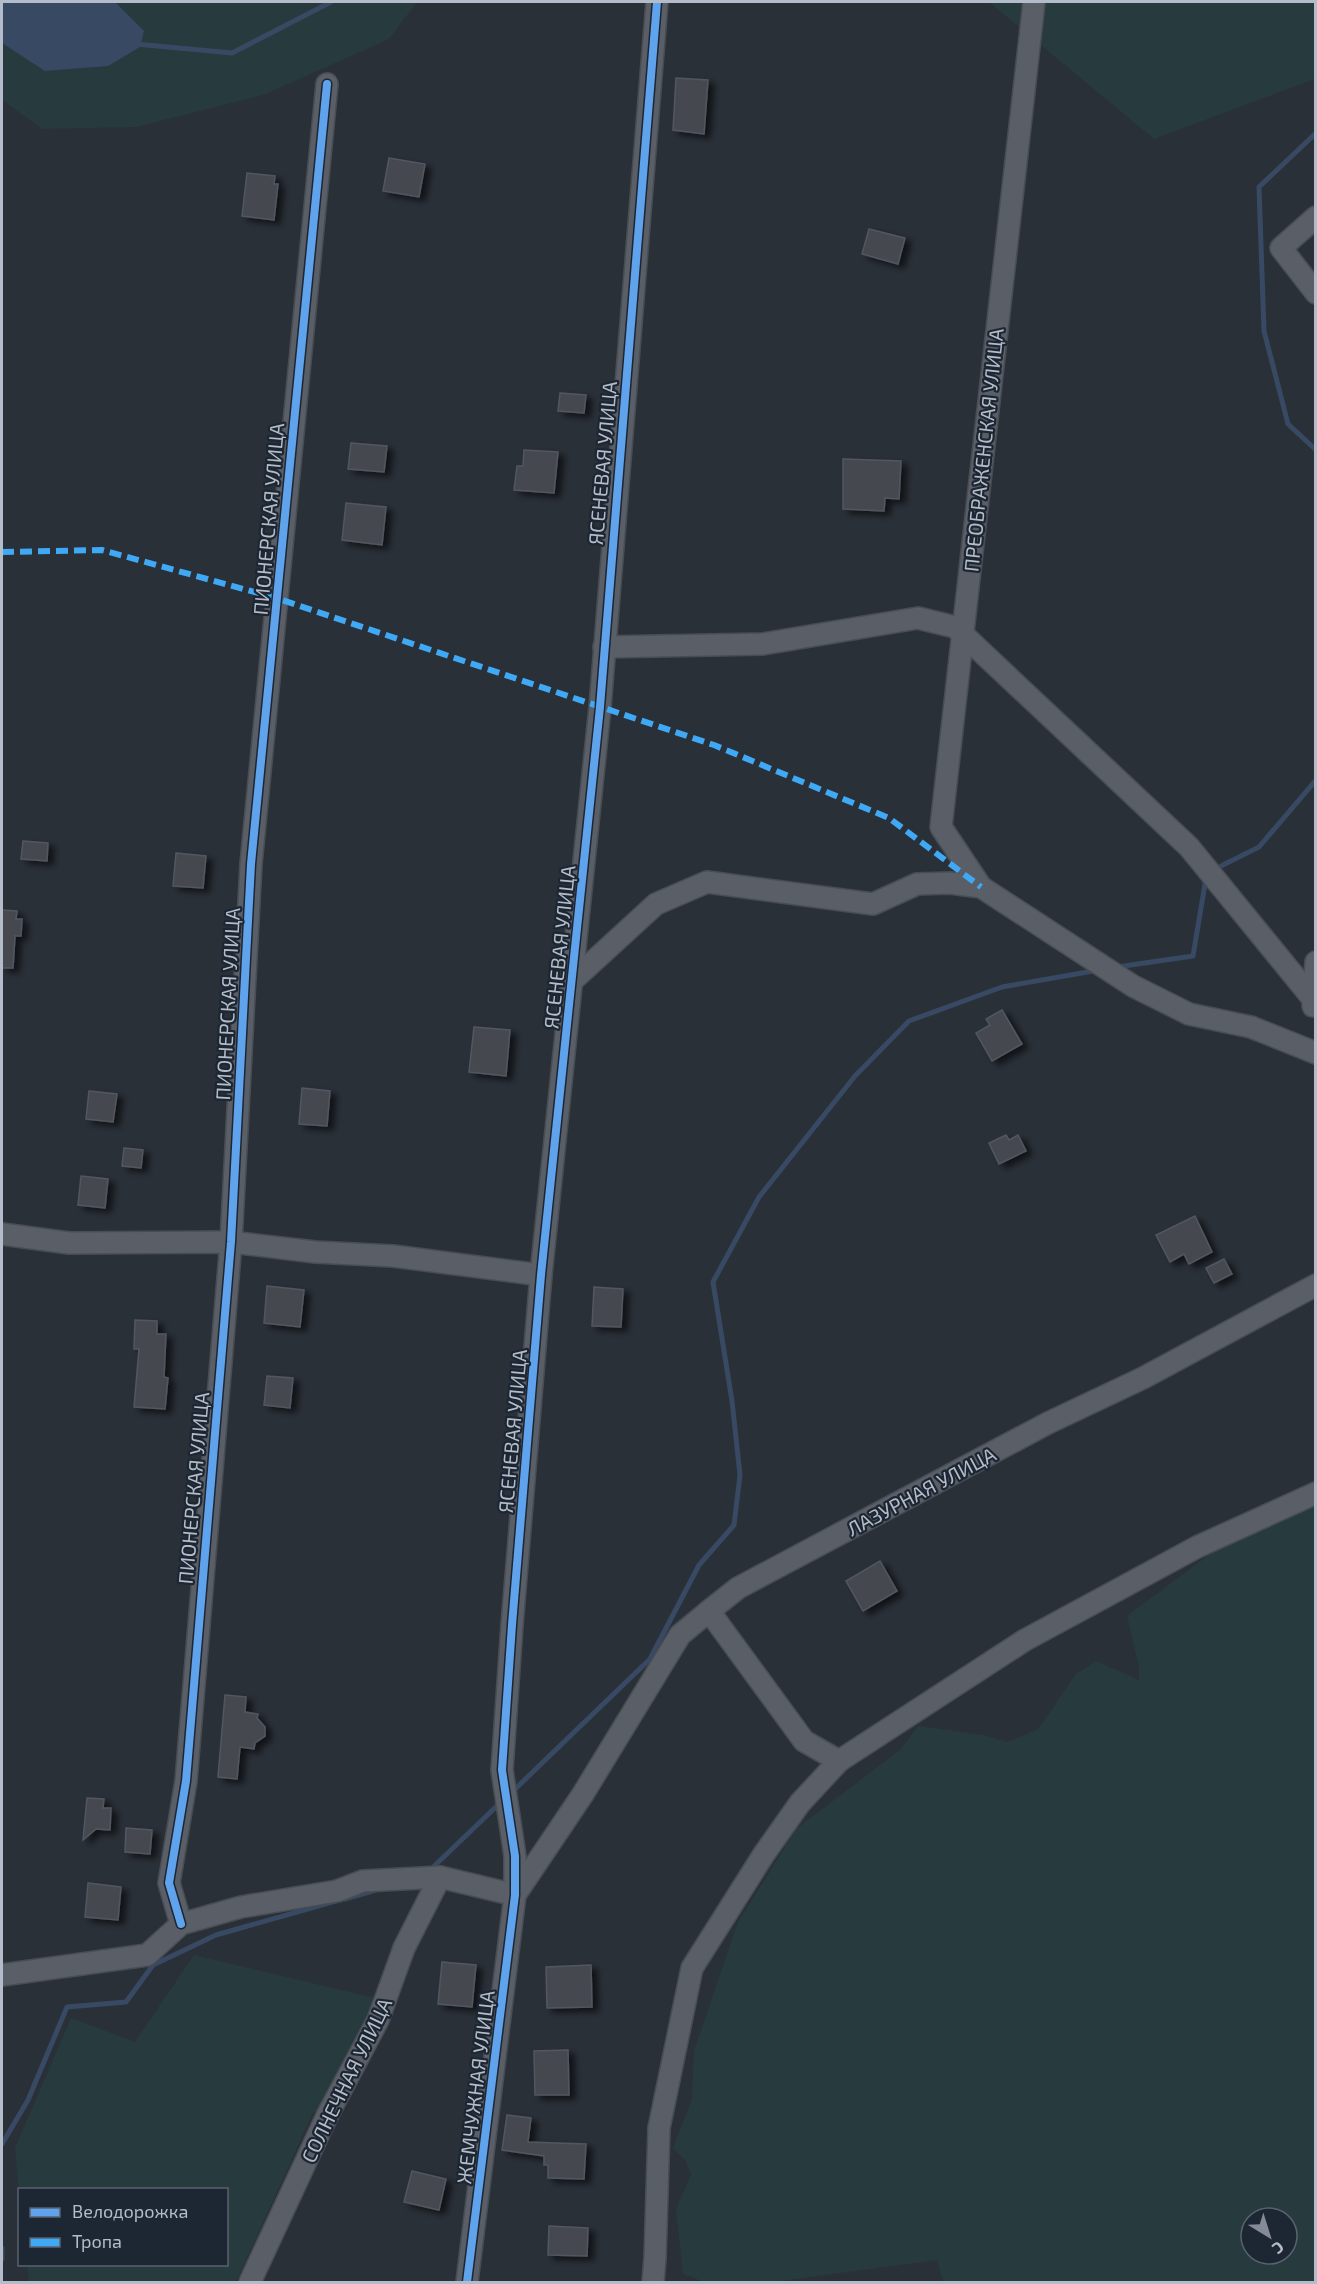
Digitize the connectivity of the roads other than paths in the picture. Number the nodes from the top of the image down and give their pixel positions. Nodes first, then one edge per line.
1 (657, 2) edge
2 (1034, 2) edge
3 (327, 84) dead end
4 (1316, 217) edge
5 (1316, 293) edge
6 (962, 634) junction
7 (604, 647) junction
8 (981, 887) junction
9 (1316, 962) edge
10 (572, 981) junction
11 (1314, 1004) edge
12 (1316, 1053) edge
13 (2, 1234) edge
14 (231, 1242) junction
15 (541, 1275) junction
16 (1316, 1286) edge
17 (1316, 1493) edge
18 (709, 1611) junction
19 (839, 1761) junction
20 (440, 1877) junction
21 (515, 1896) junction
22 (182, 1924) junction
23 (2, 1975) edge
24 (250, 2283) edge
25 (467, 2283) edge
26 (653, 2283) edge

1 - 7 street, ЯСЕНЕВАЯ УЛИЦА
2 - 6 street, ПРЕОБРАЖЕНСКАЯ УЛИЦА
3 - 14 street, ПИОНЕРСКАЯ УЛИЦА
4 - 5 street
6 - 7 street
6 - 8 street, ПРЕОБРАЖЕНСКАЯ УЛИЦА
6 - 11 street
7 - 10 street, ЯСЕНЕВАЯ УЛИЦА
8 - 10 street
8 - 12 street
9 - 11 street
10 - 15 street, ЯСЕНЕВАЯ УЛИЦА
13 - 14 street
14 - 15 street
14 - 22 street, ПИОНЕРСКАЯ УЛИЦА
15 - 21 street, ЯСЕНЕВАЯ УЛИЦА
16 - 18 street, ЛАЗУРНАЯ УЛИЦА
17 - 19 street
18 - 19 street
18 - 21 street, ЛАЗУРНАЯ УЛИЦА
19 - 26 street
20 - 21 street
20 - 22 street
20 - 24 street, СОЛНЕЧНАЯ УЛИЦА
21 - 25 street, ЖЕМЧУЖНАЯ УЛИЦА
22 - 23 street

